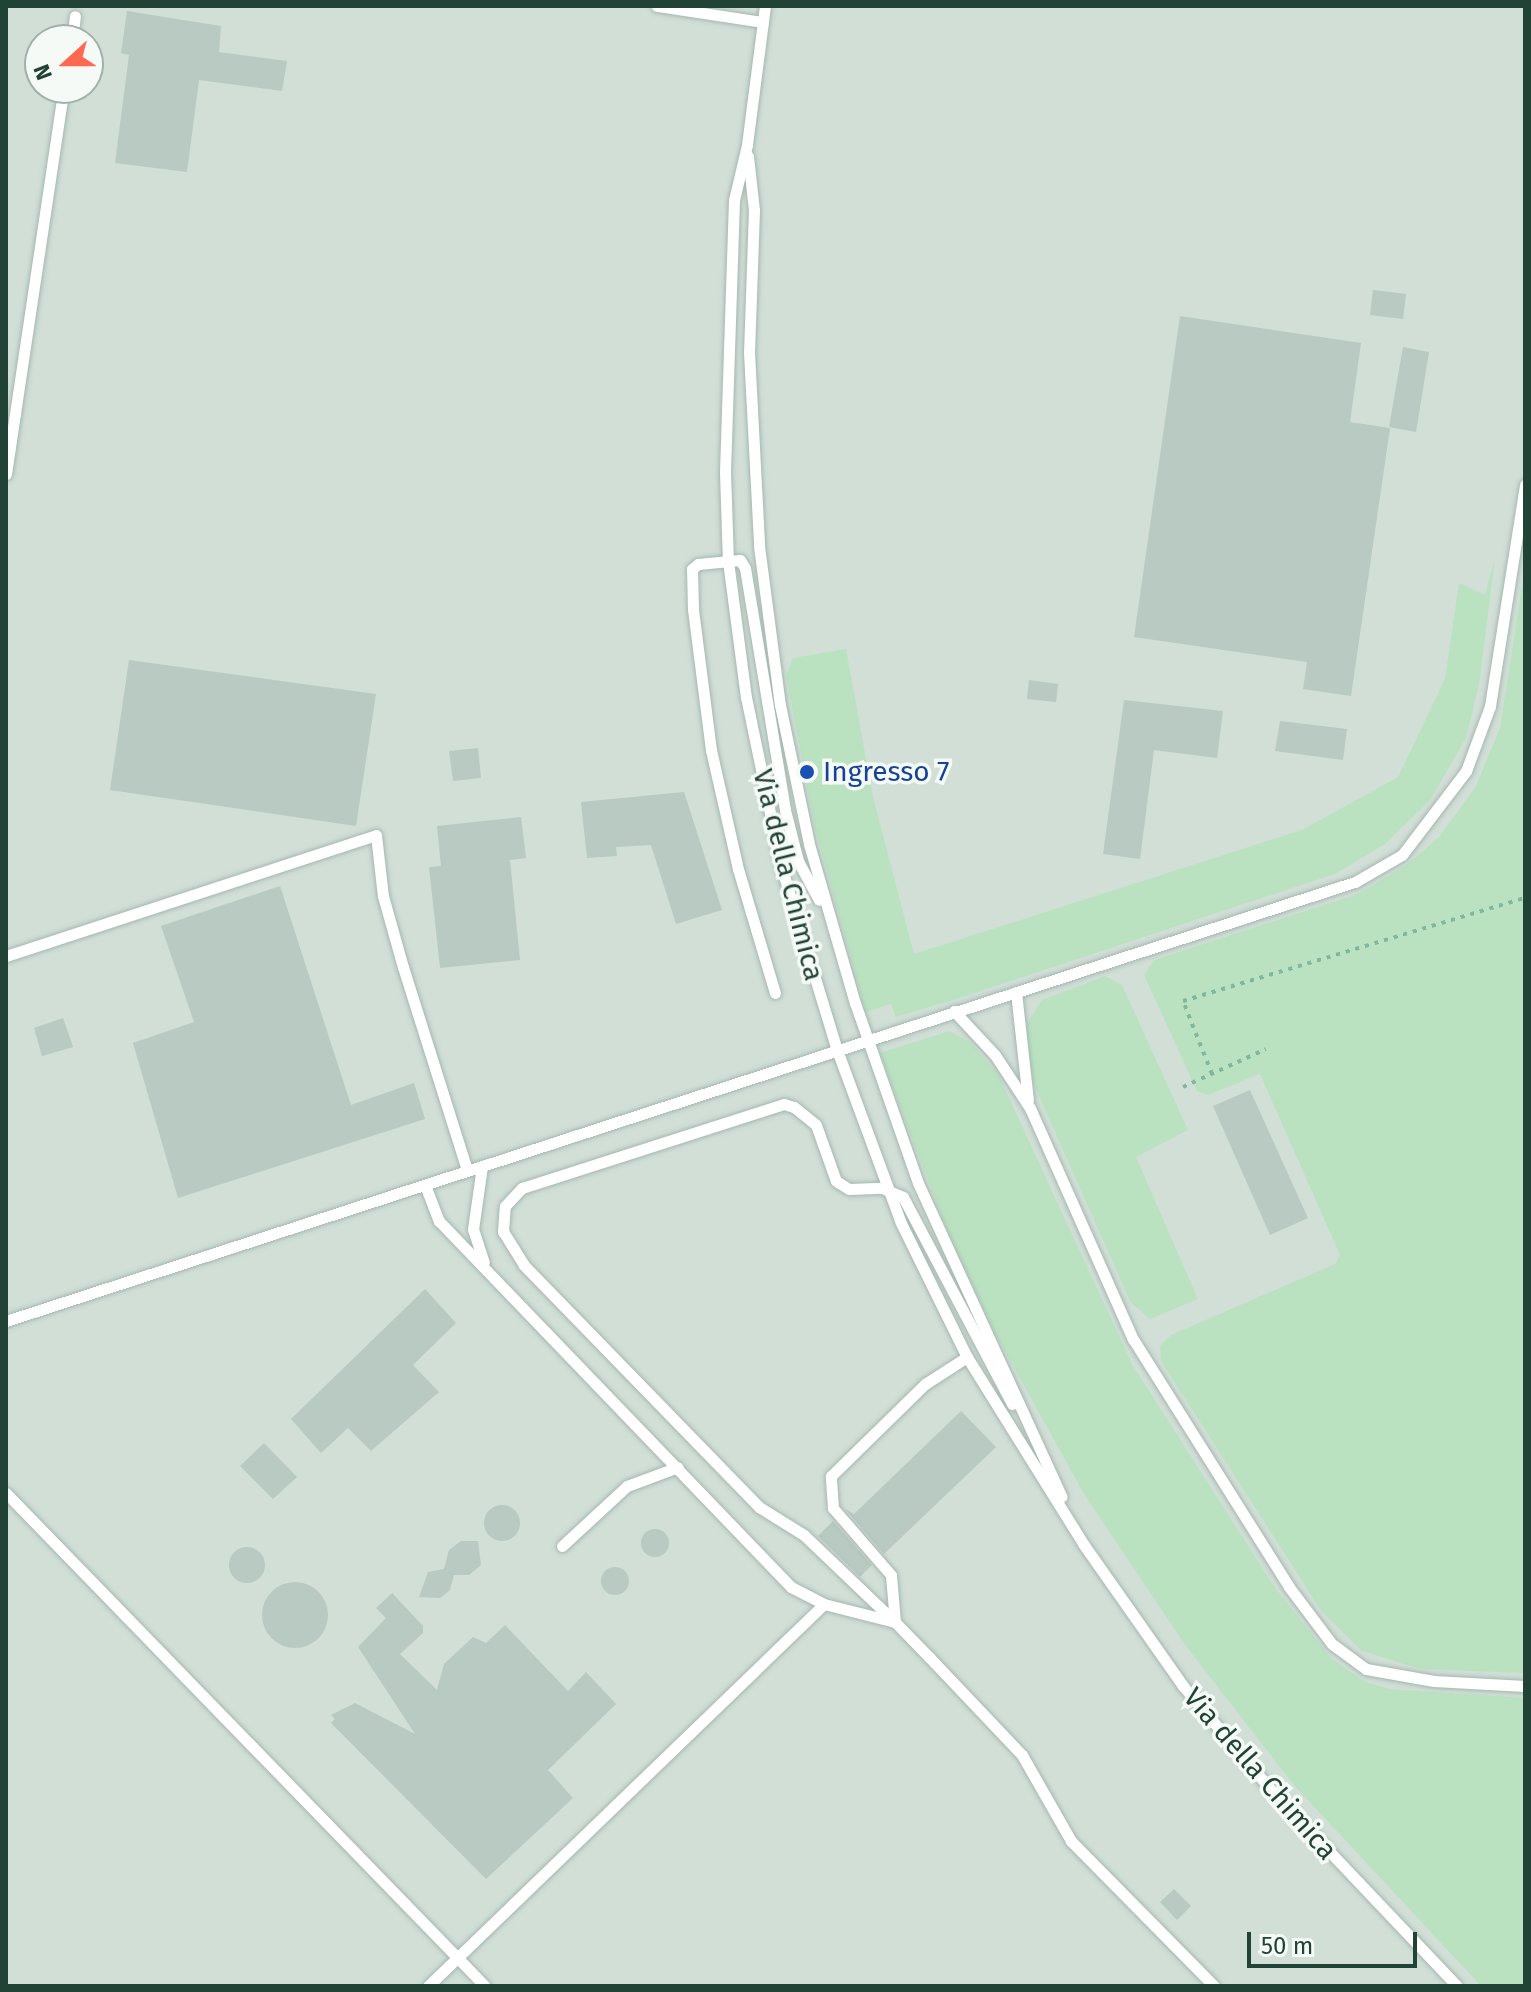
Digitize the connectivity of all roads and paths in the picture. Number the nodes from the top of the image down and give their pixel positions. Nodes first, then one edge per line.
1 (657, 6) edge
2 (765, 6) edge
3 (75, 16) dead end
4 (763, 22) junction
5 (74, 24) edge
6 (62, 104) edge
7 (747, 145) junction
8 (6, 474) edge
9 (1525, 485) edge
10 (728, 561) junction
11 (1525, 898) edge
12 (827, 914) junction
13 (6, 956) edge
14 (1016, 992) junction
15 (775, 993) dead end
16 (954, 1011) junction
17 (867, 1039) junction
18 (1266, 1049) dead end
19 (837, 1050) junction
20 (1212, 1074) junction
21 (1183, 1087) dead end
22 (1030, 1108) junction
23 (482, 1166) junction
24 (467, 1170) junction
25 (425, 1185) junction
26 (889, 1190) junction
27 (490, 1273) junction
28 (6, 1321) edge
29 (967, 1357) junction
30 (1034, 1440) junction
31 (678, 1467) junction
32 (6, 1493) edge
33 (1084, 1545) junction
34 (562, 1546) dead end
35 (824, 1604) junction
36 (895, 1622) junction
37 (1525, 1686) edge
38 (458, 1957) junction
39 (428, 1986) edge
40 (485, 1986) edge
41 (1214, 1986) edge
42 (1457, 1986) edge

1 - 4 lane
2 - 4 lane, Via della Chimica
3 - 5 lane
4 - 7 lane, Via della Chimica
6 - 8 lane
7 - 10 lane, Via della Chimica
7 - 12 lane, Via della Chimica
9 - 14 lane
10 - 12 lane
10 - 15 lane
10 - 19 lane, Via della Chimica
11 - 20 path
12 - 17 lane, Via della Chimica
13 - 24 lane
14 - 16 lane
14 - 22 lane
16 - 17 lane
16 - 22 lane
17 - 19 lane
17 - 30 lane, Via della Chimica
18 - 20 path
19 - 23 lane
19 - 26 lane, Via della Chimica
20 - 21 path
22 - 37 lane
23 - 24 lane
23 - 27 lane
24 - 25 lane
25 - 27 lane
25 - 28 lane
26 - 29 lane, Via della Chimica
26 - 30 lane
26 - 36 lane
27 - 31 lane
29 - 33 lane, Via della Chimica
29 - 36 lane
30 - 33 lane, Via della Chimica
31 - 34 lane
31 - 35 lane
32 - 38 lane
33 - 42 lane, Via della Chimica
35 - 36 lane
35 - 38 lane
36 - 41 lane
38 - 39 lane
38 - 40 lane

